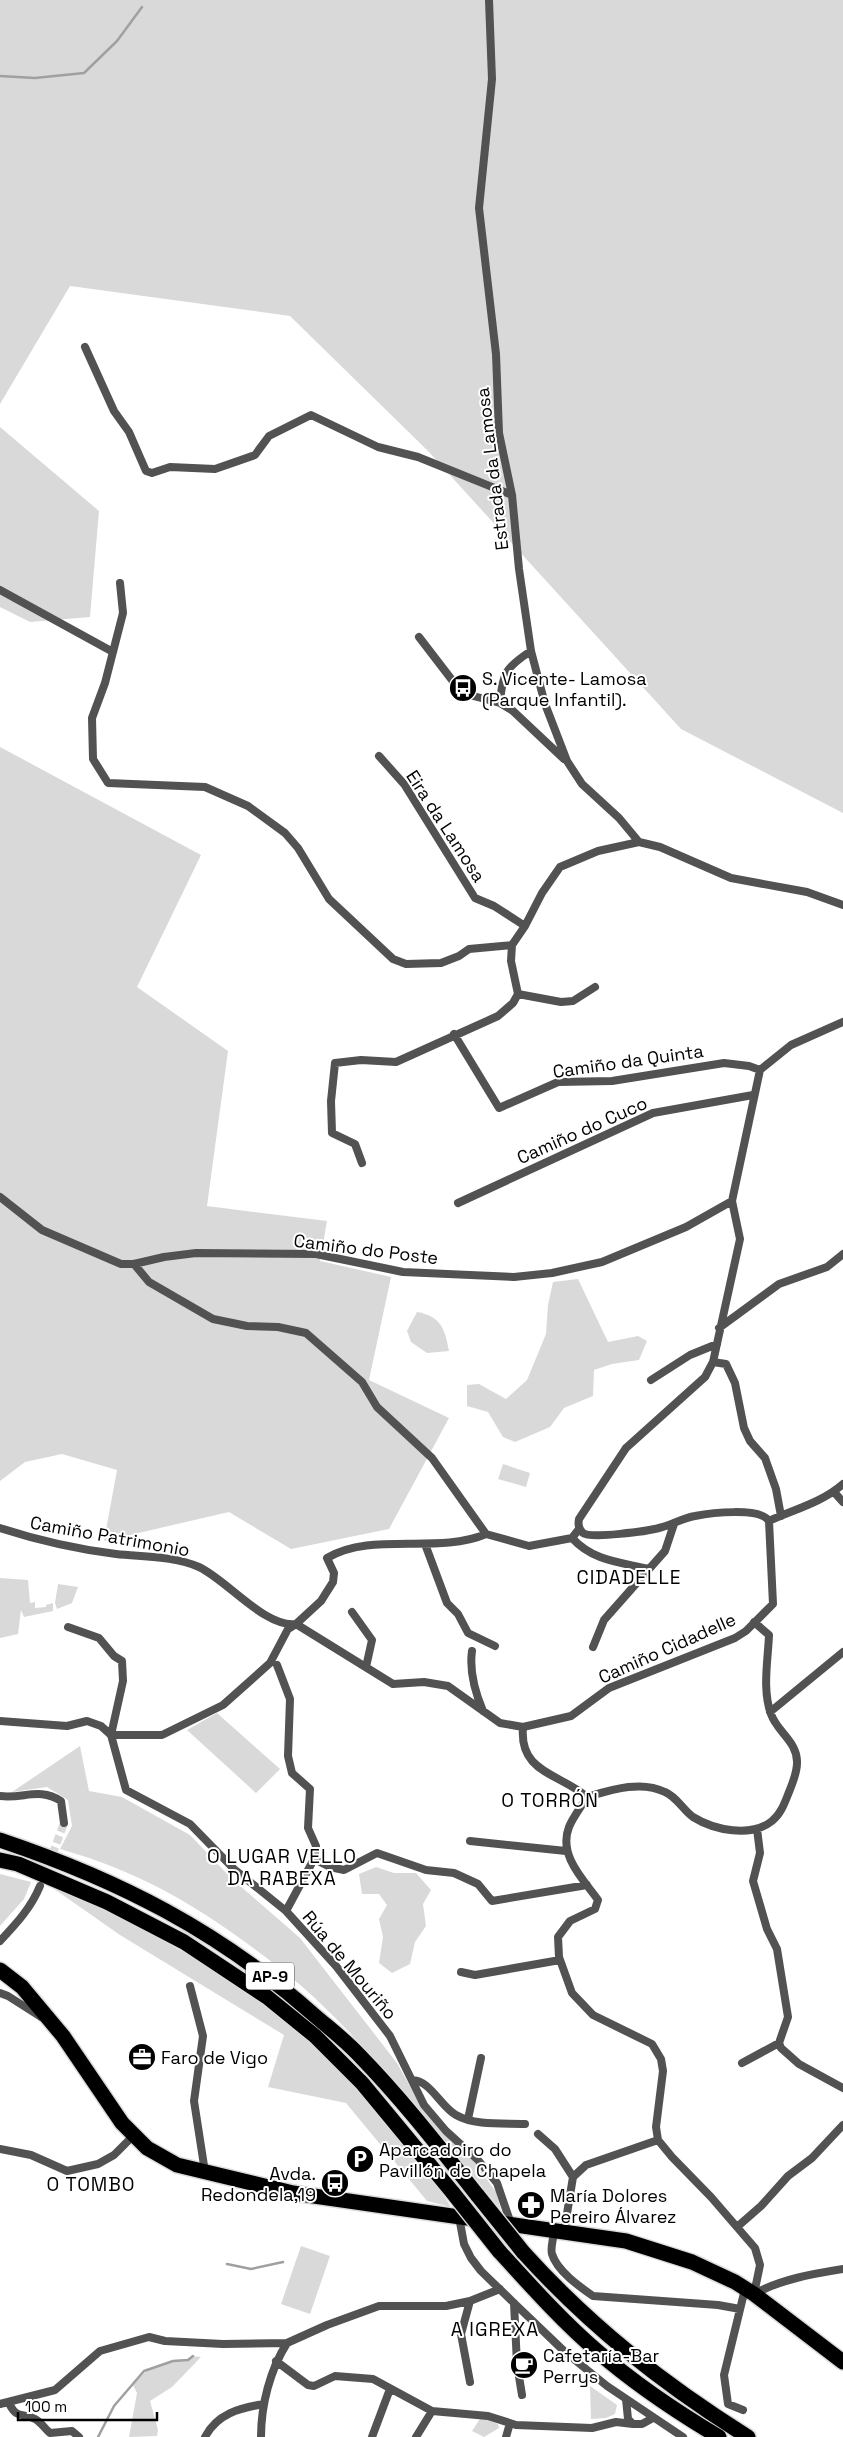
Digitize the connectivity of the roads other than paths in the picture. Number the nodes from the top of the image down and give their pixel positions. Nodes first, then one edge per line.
1 (489, 0) edge
2 (85, 347) dead end
3 (512, 495) junction
4 (120, 583) dead end
5 (0, 590) edge
6 (419, 637) dead end
7 (531, 651) junction
8 (113, 652) junction
9 (500, 703) junction
10 (379, 756) dead end
11 (567, 761) junction
12 (639, 842) junction
13 (843, 905) edge
14 (525, 926) junction
15 (512, 945) junction
16 (595, 987) dead end
17 (518, 994) junction
18 (843, 1022) edge
19 (454, 1034) junction
20 (760, 1070) junction
21 (753, 1095) junction
22 (362, 1163) dead end
23 (0, 1198) edge
24 (732, 1201) junction
25 (458, 1203) dead end
26 (843, 1254) edge
27 (134, 1264) junction
28 (719, 1328) junction
29 (717, 1344) junction
30 (713, 1362) junction
31 (651, 1380) dead end
32 (843, 1484) edge
33 (834, 1492) junction
34 (843, 1502) edge
35 (781, 1516) junction
36 (769, 1521) junction
37 (674, 1524) junction
38 (0, 1528) edge
39 (579, 1529) junction
40 (486, 1534) junction
41 (572, 1538) junction
42 (425, 1544) junction
43 (649, 1569) junction
44 (352, 1612) dead end
45 (754, 1622) junction
46 (296, 1624) junction
47 (68, 1628) dead end
48 (495, 1646) dead end
49 (593, 1647) dead end
50 (472, 1651) dead end
51 (843, 1652) edge
52 (277, 1665) dead end
53 (366, 1667) junction
54 (483, 1712) junction
55 (770, 1712) junction
56 (0, 1721) edge
57 (523, 1726) junction
58 (111, 1735) junction
59 (0, 1796) edge
60 (587, 1797) junction
61 (64, 1823) tunnel mouth
62 (757, 1829) junction
63 (0, 1840) edge
64 (470, 1841) dead end
65 (566, 1851) junction
66 (314, 1859) junction
67 (0, 1860) edge
68 (587, 1885) junction
69 (40, 1886) tunnel mouth
70 (286, 1911) junction
71 (0, 1941) edge
72 (560, 1960) junction
73 (0, 1970) edge
74 (461, 1972) dead end
75 (190, 1986) dead end
76 (0, 1993) edge
77 (54, 2025) junction
78 (779, 2043) junction
79 (481, 2058) dead end
80 (742, 2062) dead end
81 (412, 2080) junction
82 (843, 2088) edge
83 (468, 2119) junction
84 (525, 2124) dead end
85 (843, 2125) edge
86 (538, 2134) dead end
87 (134, 2135) junction
88 (658, 2140) junction
89 (0, 2149) edge
90 (205, 2172) junction
91 (573, 2177) junction
92 (459, 2217) junction
93 (510, 2224) junction
94 (736, 2227) junction
95 (559, 2231) junction
96 (843, 2269) edge
97 (500, 2289) junction
98 (750, 2292) junction
99 (470, 2300) junction
100 (514, 2303) junction
101 (740, 2309) junction
102 (287, 2343) junction
103 (276, 2361) junction
104 (843, 2362) edge
105 (470, 2382) dead end
106 (390, 2389) junction
107 (522, 2395) dead end
108 (626, 2398) junction
109 (4, 2403) edge
110 (264, 2404) junction
111 (742, 2410) dead end
112 (432, 2411) junction
113 (627, 2415) junction
114 (653, 2418) junction
115 (722, 2421) junction
116 (616, 2422) junction
117 (510, 2423) junction
118 (633, 2424) junction
119 (680, 2436) edge
120 (79, 2437) edge
121 (205, 2437) edge
122 (261, 2437) edge
123 (372, 2437) edge
124 (416, 2437) edge
125 (506, 2437) edge
126 (719, 2437) edge
127 (748, 2437) edge
128 (758, 2437) edge

1 - 3 street, Estrada da Lamosa
2 - 3 street
3 - 7 street, Estrada da Lamosa
4 - 8 street
5 - 8 street
6 - 9 street
7 - 9 street
7 - 11 street, Estrada da Lamosa
8 - 15 street
9 - 11 street
10 - 14 street, Eira da Lamosa
11 - 12 street, Estrada da Lamosa
12 - 13 street
12 - 14 street
14 - 15 street
15 - 17 street
16 - 17 street
17 - 19 street
18 - 20 street
19 - 20 street, Camiño da Quinta
19 - 22 street
20 - 21 street
21 - 24 street
21 - 25 street, Camiño do Cuco
23 - 27 street, Camiño do Poste
24 - 27 street, Camiño do Poste
24 - 28 street
26 - 28 street
27 - 40 street
28 - 29 street
29 - 30 street
29 - 31 street
30 - 35 street
30 - 39 street
32 - 33 street
33 - 34 street
33 - 35 street
35 - 36 street
36 - 37 street
36 - 45 street, Camiño Cidadelle
37 - 39 street
37 - 43 street
38 - 46 street, Camiño Patrimonio
39 - 41 street
40 - 41 street
40 - 42 street
41 - 43 street
42 - 46 street
42 - 48 street
43 - 49 street
44 - 53 street
45 - 55 street
45 - 57 street, Camiño Cidadelle
46 - 53 street, Camiño Patrimonio
46 - 58 street
47 - 58 street
50 - 54 street
51 - 55 street
52 - 66 street
53 - 54 street, Camiño Patrimonio
54 - 57 street, Camiño Patrimonio
55 - 62 street
56 - 58 street
57 - 60 street
58 - 70 street, Rúa de Mouriño
59 - 61 street
60 - 62 street
60 - 65 street
62 - 78 street
63 - 115 highway, AP-9, bridge
64 - 65 street
65 - 68 street
66 - 68 street
66 - 70 street
67 - 126 highway, AP-9, bridge
68 - 72 street
69 - 71 street
70 - 81 street, Rúa de Mouriño
72 - 74 street
72 - 88 street
73 - 77 highway
75 - 90 street
76 - 77 street
77 - 87 highway
78 - 80 street
78 - 82 street
79 - 83 street
81 - 83 street
81 - 93 street, Rúa de Mouriño
83 - 84 street
85 - 94 street
86 - 91 street
87 - 89 street
87 - 90 highway
88 - 91 street
88 - 94 street
90 - 92 highway
91 - 95 street
92 - 93 highway
92 - 97 street
93 - 95 highway
94 - 98 street
95 - 98 highway
95 - 101 street
96 - 98 street
97 - 99 street
97 - 100 street
98 - 101 street
98 - 104 highway
99 - 102 street
99 - 105 street
100 - 107 street
100 - 108 street
101 - 111 street
102 - 103 street
102 - 109 street
103 - 106 street
103 - 110 street
106 - 112 street
106 - 123 street
108 - 113 street
108 - 114 street
109 - 120 street
110 - 121 street
110 - 122 street
112 - 117 street
112 - 124 street
113 - 116 street
113 - 118 street
114 - 118 street
114 - 119 street
115 - 127 highway, AP-9
115 - 128 highway
116 - 117 street
116 - 118 street
117 - 125 street

